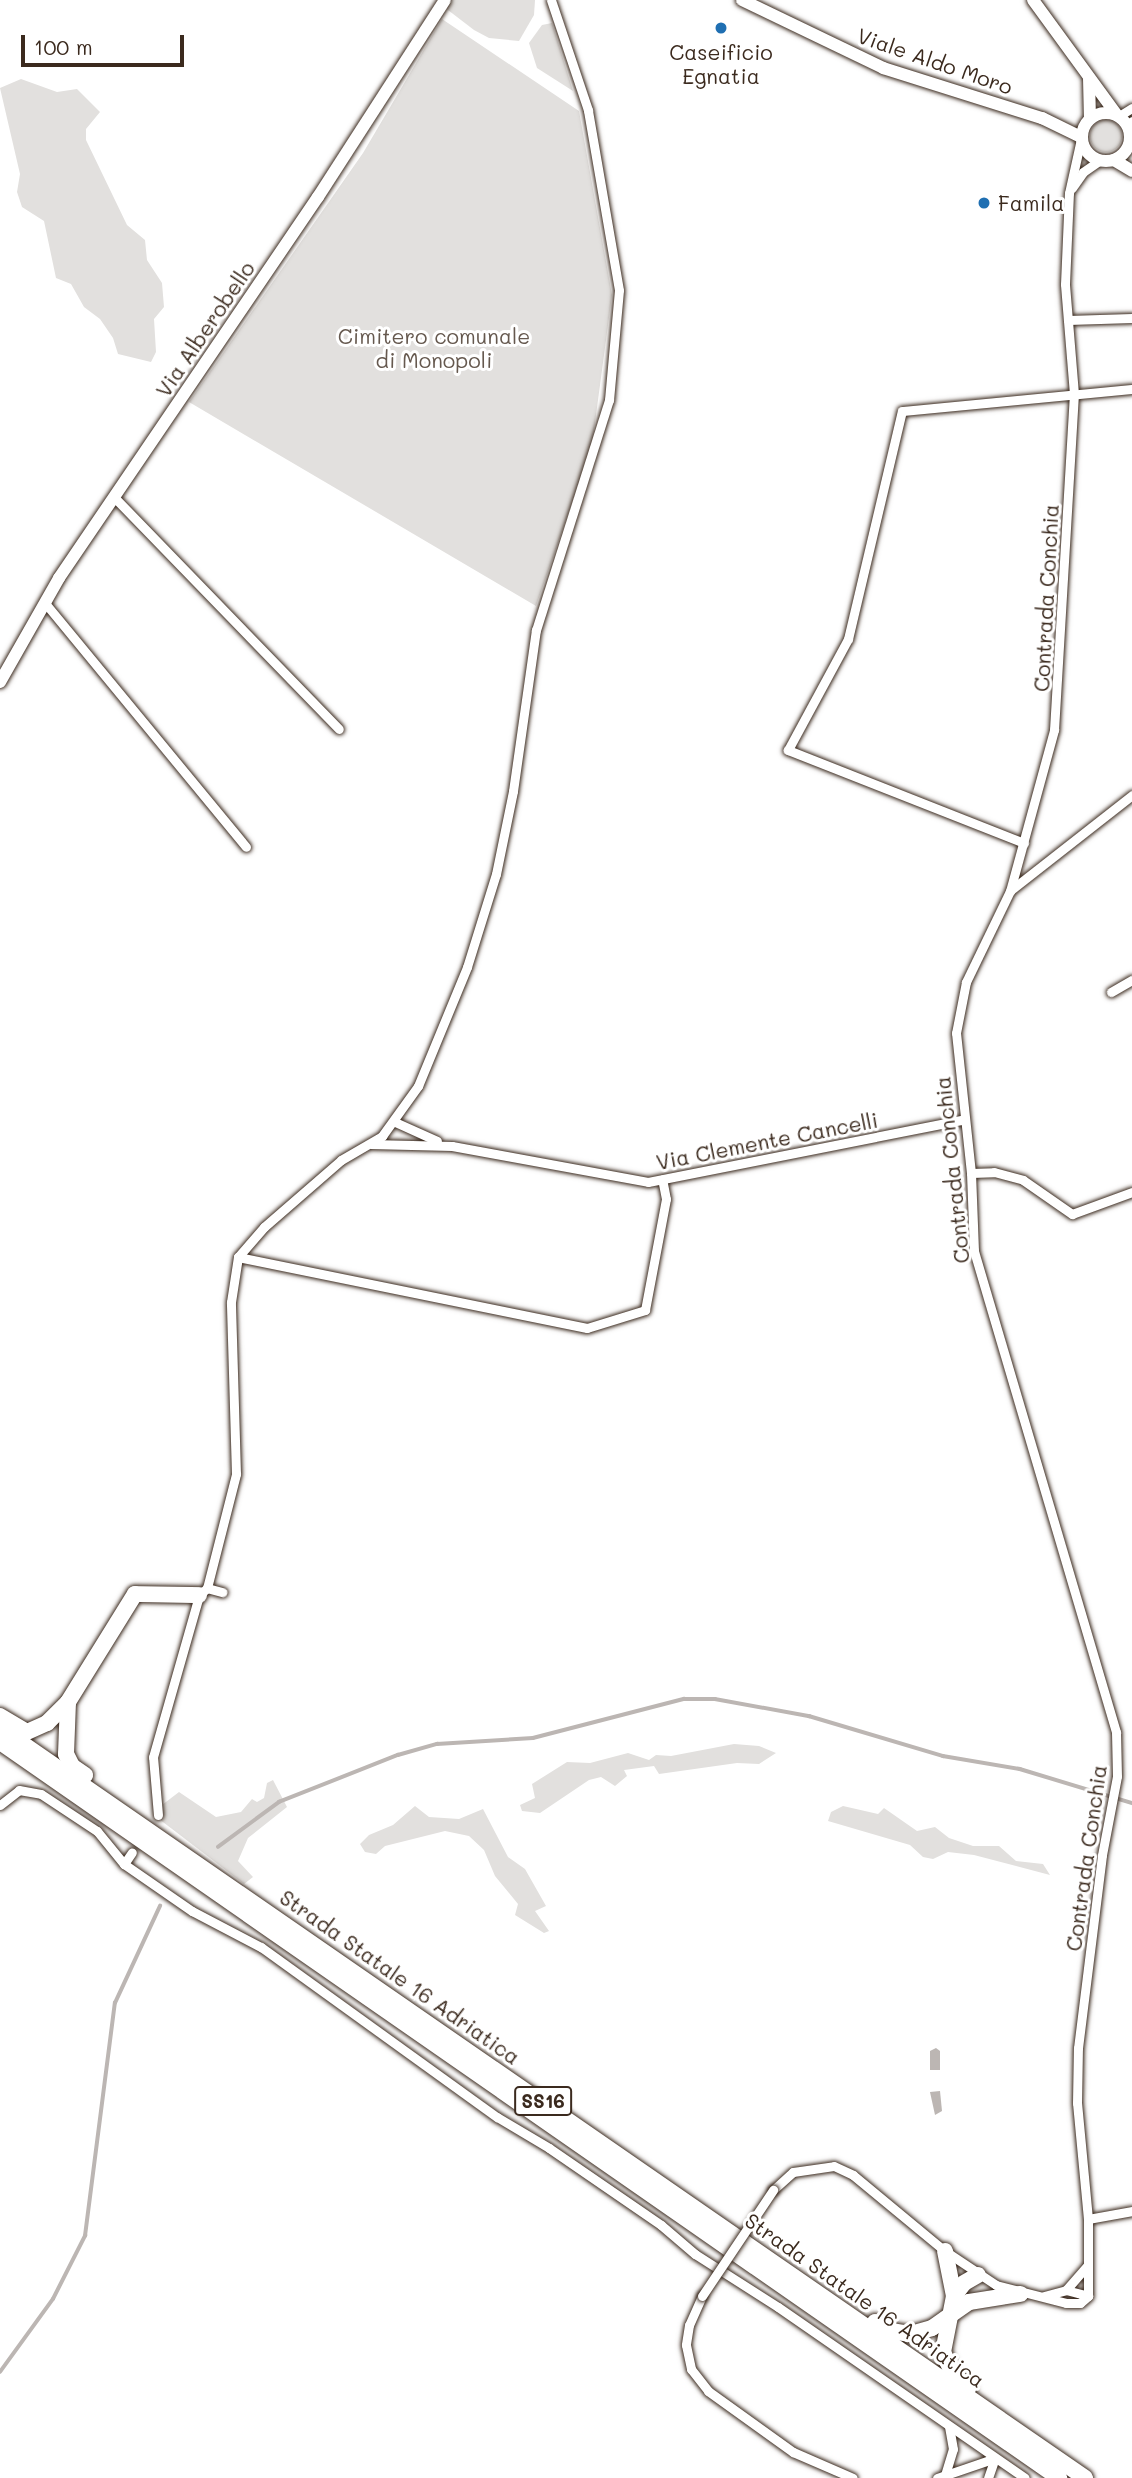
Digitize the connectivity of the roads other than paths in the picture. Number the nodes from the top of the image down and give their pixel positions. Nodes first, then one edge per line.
1 (445, 0) edge
2 (551, 0) edge
3 (742, 0) edge
4 (1032, 0) edge
5 (1089, 78) junction
6 (1132, 108) edge
7 (1118, 115) junction
8 (1042, 118) junction
9 (1088, 120) junction
10 (1130, 128) edge
11 (1081, 138) junction
12 (1100, 160) junction
13 (1114, 160) junction
14 (1132, 171) edge
15 (1069, 193) junction
16 (1132, 318) edge
17 (1068, 320) junction
18 (1132, 389) edge
19 (1074, 394) junction
20 (114, 496) junction
21 (45, 603) junction
22 (0, 682) edge
23 (339, 729) dead end
24 (1132, 795) edge
25 (1024, 843) junction
26 (246, 847) dead end
27 (1010, 891) junction
28 (1132, 980) edge
29 (1111, 992) dead end
30 (405, 1108) junction
31 (965, 1119) junction
32 (393, 1124) junction
33 (421, 1134) junction
34 (409, 1142) junction
35 (368, 1145) junction
36 (452, 1146) junction
37 (971, 1173) junction
38 (662, 1179) junction
39 (1132, 1192) edge
40 (238, 1257) junction
41 (203, 1592) junction
42 (222, 1592) dead end
43 (68, 1702) junction
44 (0, 1716) edge
45 (0, 1728) edge
46 (0, 1742) edge
47 (0, 1805) edge
48 (158, 1815) dead end
49 (142, 1826) junction
50 (132, 1852) dead end
51 (124, 1864) junction
52 (1132, 2211) edge
53 (1088, 2219) junction
54 (945, 2251) junction
55 (1088, 2265) junction
56 (791, 2274) junction
57 (978, 2275) junction
58 (1066, 2290) junction
59 (1020, 2294) junction
60 (1088, 2296) junction
61 (1043, 2297) junction
62 (961, 2299) junction
63 (949, 2314) junction
64 (1005, 2423) junction
65 (949, 2426) junction
66 (995, 2458) junction
67 (941, 2477) edge
68 (853, 2478) edge
69 (988, 2478) edge
70 (1025, 2478) edge
71 (1059, 2478) edge
72 (1084, 2478) edge

1 - 20 main road, Via Alberobello
2 - 30 street
3 - 8 main road, Viale Aldo Moro
4 - 5 main road
5 - 7 main road
5 - 9 main road
6 - 7 street
7 - 9 main road
7 - 10 main road
8 - 9 main road, Viale Aldo Moro
8 - 11 main road, Viale Aldo Moro
9 - 11 main road
10 - 13 main road
11 - 12 main road
11 - 15 street, Contrada Conchia
12 - 13 main road
12 - 15 street
13 - 14 main road
15 - 17 street, Contrada Conchia
16 - 17 street
17 - 19 street, Contrada Conchia
18 - 19 street
19 - 25 street, Contrada Conchia
19 - 25 street
20 - 21 main road, Via Alberobello
20 - 23 street
21 - 22 main road, Via Alberobello
21 - 26 street
24 - 27 street
25 - 27 street, Contrada Conchia
27 - 31 street, Contrada Conchia
28 - 29 street
30 - 32 street
30 - 33 street
31 - 37 street, Contrada Conchia
31 - 38 street, Via Clemente Cancelli
32 - 33 street
32 - 34 street
32 - 35 street
33 - 36 street
34 - 35 street
34 - 36 street
35 - 40 street
36 - 38 street, Via Clemente Cancelli
37 - 39 street
37 - 53 street, Contrada Conchia
38 - 40 street
40 - 41 street
41 - 42 street
41 - 43 highway
41 - 48 street
43 - 44 highway
43 - 49 highway
45 - 49 highway, Strada Statale 16 Adriatica / SS16
46 - 71 highway, Strada Statale 16 Adriatica / SS16
47 - 51 street
49 - 56 highway, Strada Statale 16 Adriatica / SS16
50 - 51 street
51 - 65 street
52 - 53 street
53 - 55 street, Contrada Conchia
54 - 57 street
54 - 62 highway
54 - 68 street, bridge
55 - 58 street
55 - 60 street, Contrada Conchia
56 - 63 highway
56 - 64 highway, Strada Statale 16 Adriatica / SS16
57 - 59 street
57 - 62 highway
58 - 60 street
58 - 61 street
59 - 61 street
59 - 62 highway
60 - 61 street
62 - 63 highway
63 - 64 highway
64 - 72 highway, Strada Statale 16 Adriatica / SS16
65 - 66 street
65 - 67 street
66 - 67 street
66 - 69 street
66 - 70 street

